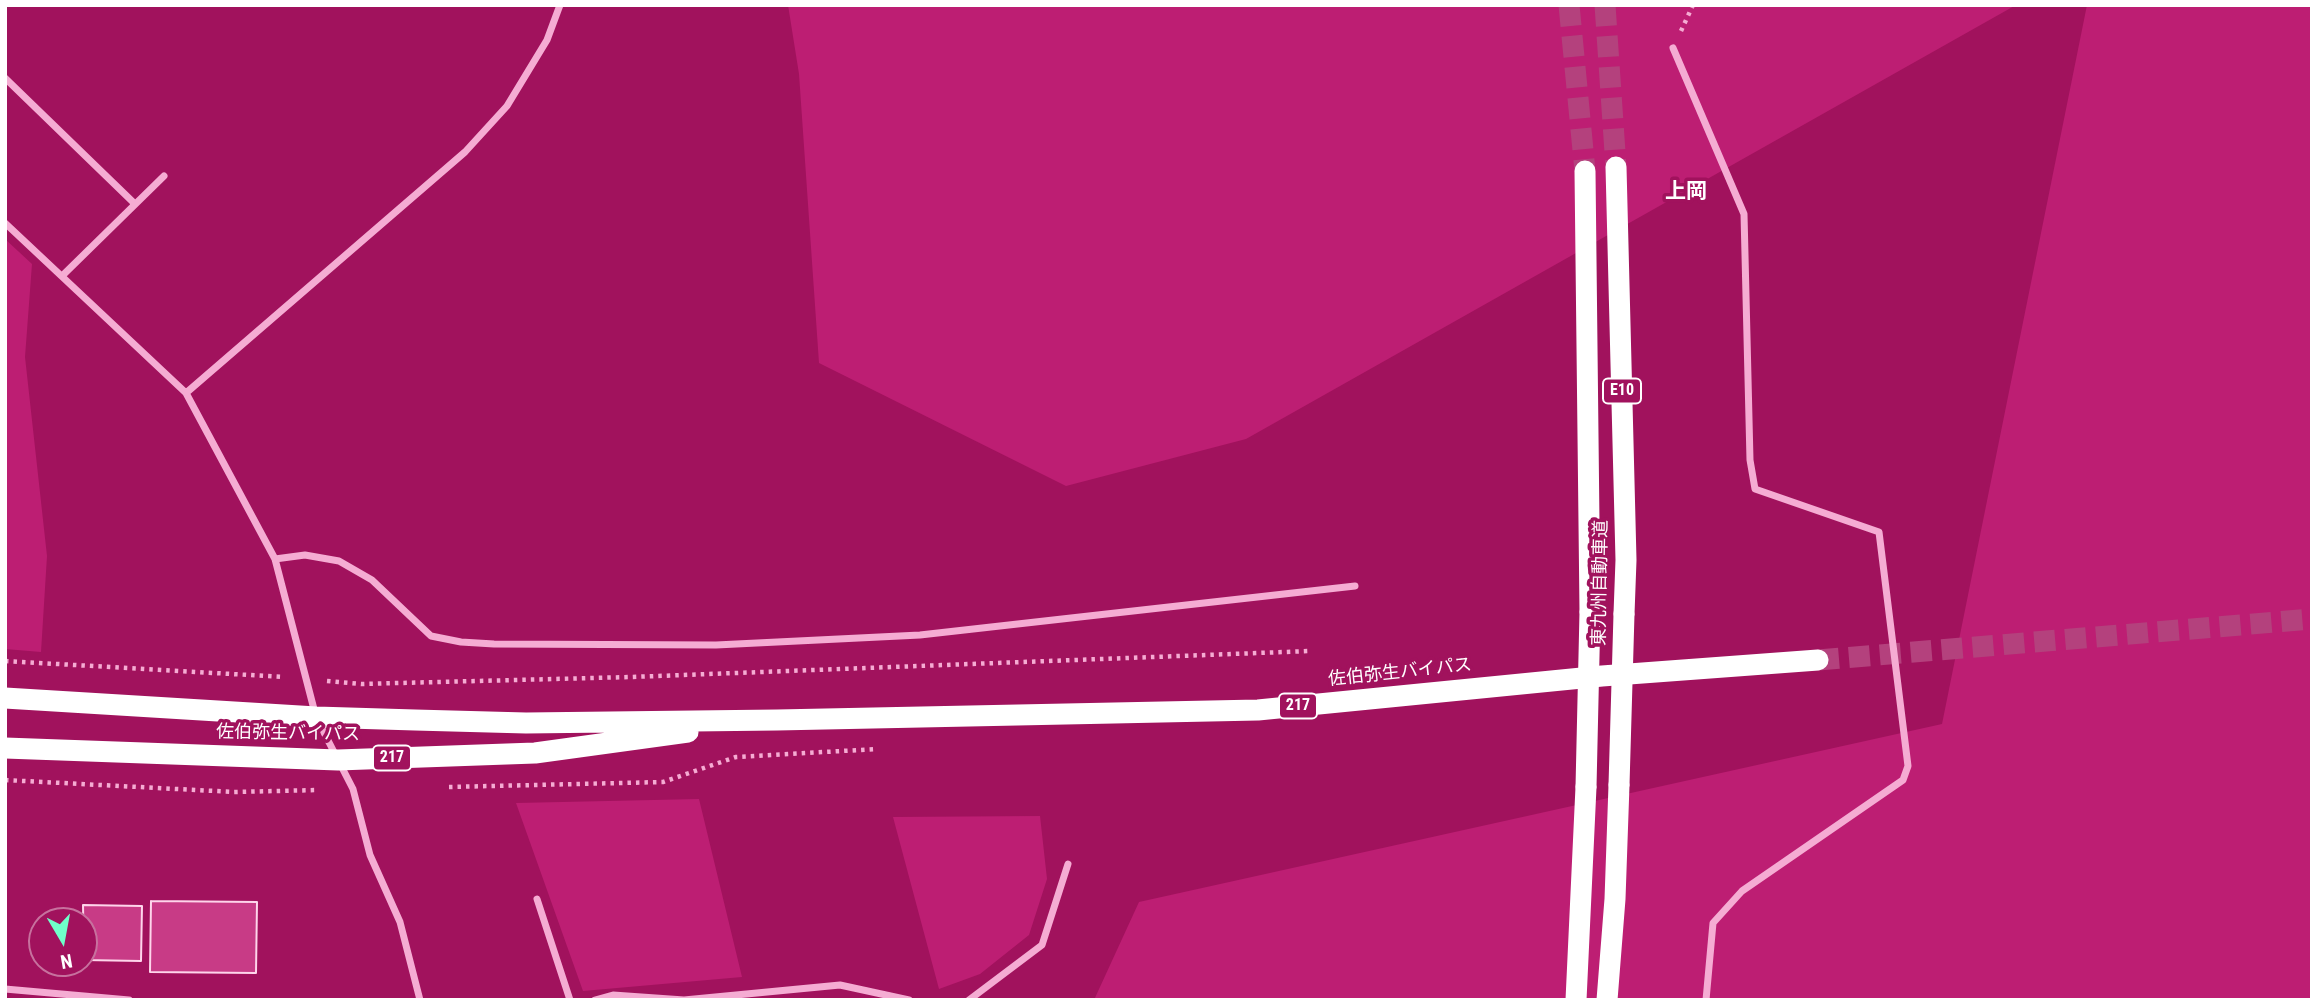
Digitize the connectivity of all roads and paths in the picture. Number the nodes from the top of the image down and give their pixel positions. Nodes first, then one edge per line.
1 (560, 5) edge
2 (1673, 48) dead end
3 (5, 78) edge
4 (1616, 167) tunnel mouth
5 (1585, 172) tunnel mouth
6 (164, 176) dead end
7 (135, 204) junction
8 (5, 223) edge
9 (62, 276) junction
10 (186, 393) junction
11 (275, 559) junction
12 (1355, 586) dead end
13 (1310, 651) dead end
14 (1818, 660) tunnel mouth
15 (5, 661) edge
16 (307, 680) junction
17 (5, 698) edge
18 (316, 717) junction
19 (777, 720) junction
20 (5, 748) edge
21 (338, 760) junction
22 (1068, 864) dead end
23 (537, 900) dead end
24 (5, 989) edge
25 (891, 998) edge
26 (129, 1000) edge
27 (420, 1000) edge
28 (570, 1000) edge
29 (595, 1000) edge
30 (909, 1000) edge
31 (969, 1000) edge
32 (1576, 1000) edge
33 (1607, 1000) edge
34 (1706, 1000) edge

1 - 10 street
2 - 34 street
3 - 7 street
4 - 33 highway, 東九州自動車道 / E10, bridge
5 - 32 highway, 東九州自動車道 / E10, bridge
6 - 7 street
7 - 9 street
8 - 9 street
9 - 10 street
10 - 11 street
11 - 12 street
11 - 16 street
13 - 16 path
14 - 19 highway, 佐伯弥生バイパス / 217
15 - 16 path
16 - 18 street
17 - 18 highway, 佐伯弥生バイパス / 217
18 - 19 highway, 佐伯弥生バイパス / 217
18 - 21 street
19 - 21 highway, 佐伯弥生バイパス / 217
20 - 21 highway, 佐伯弥生バイパス / 217
21 - 27 street
22 - 31 street
23 - 28 street
24 - 26 street
25 - 29 street
25 - 30 street

